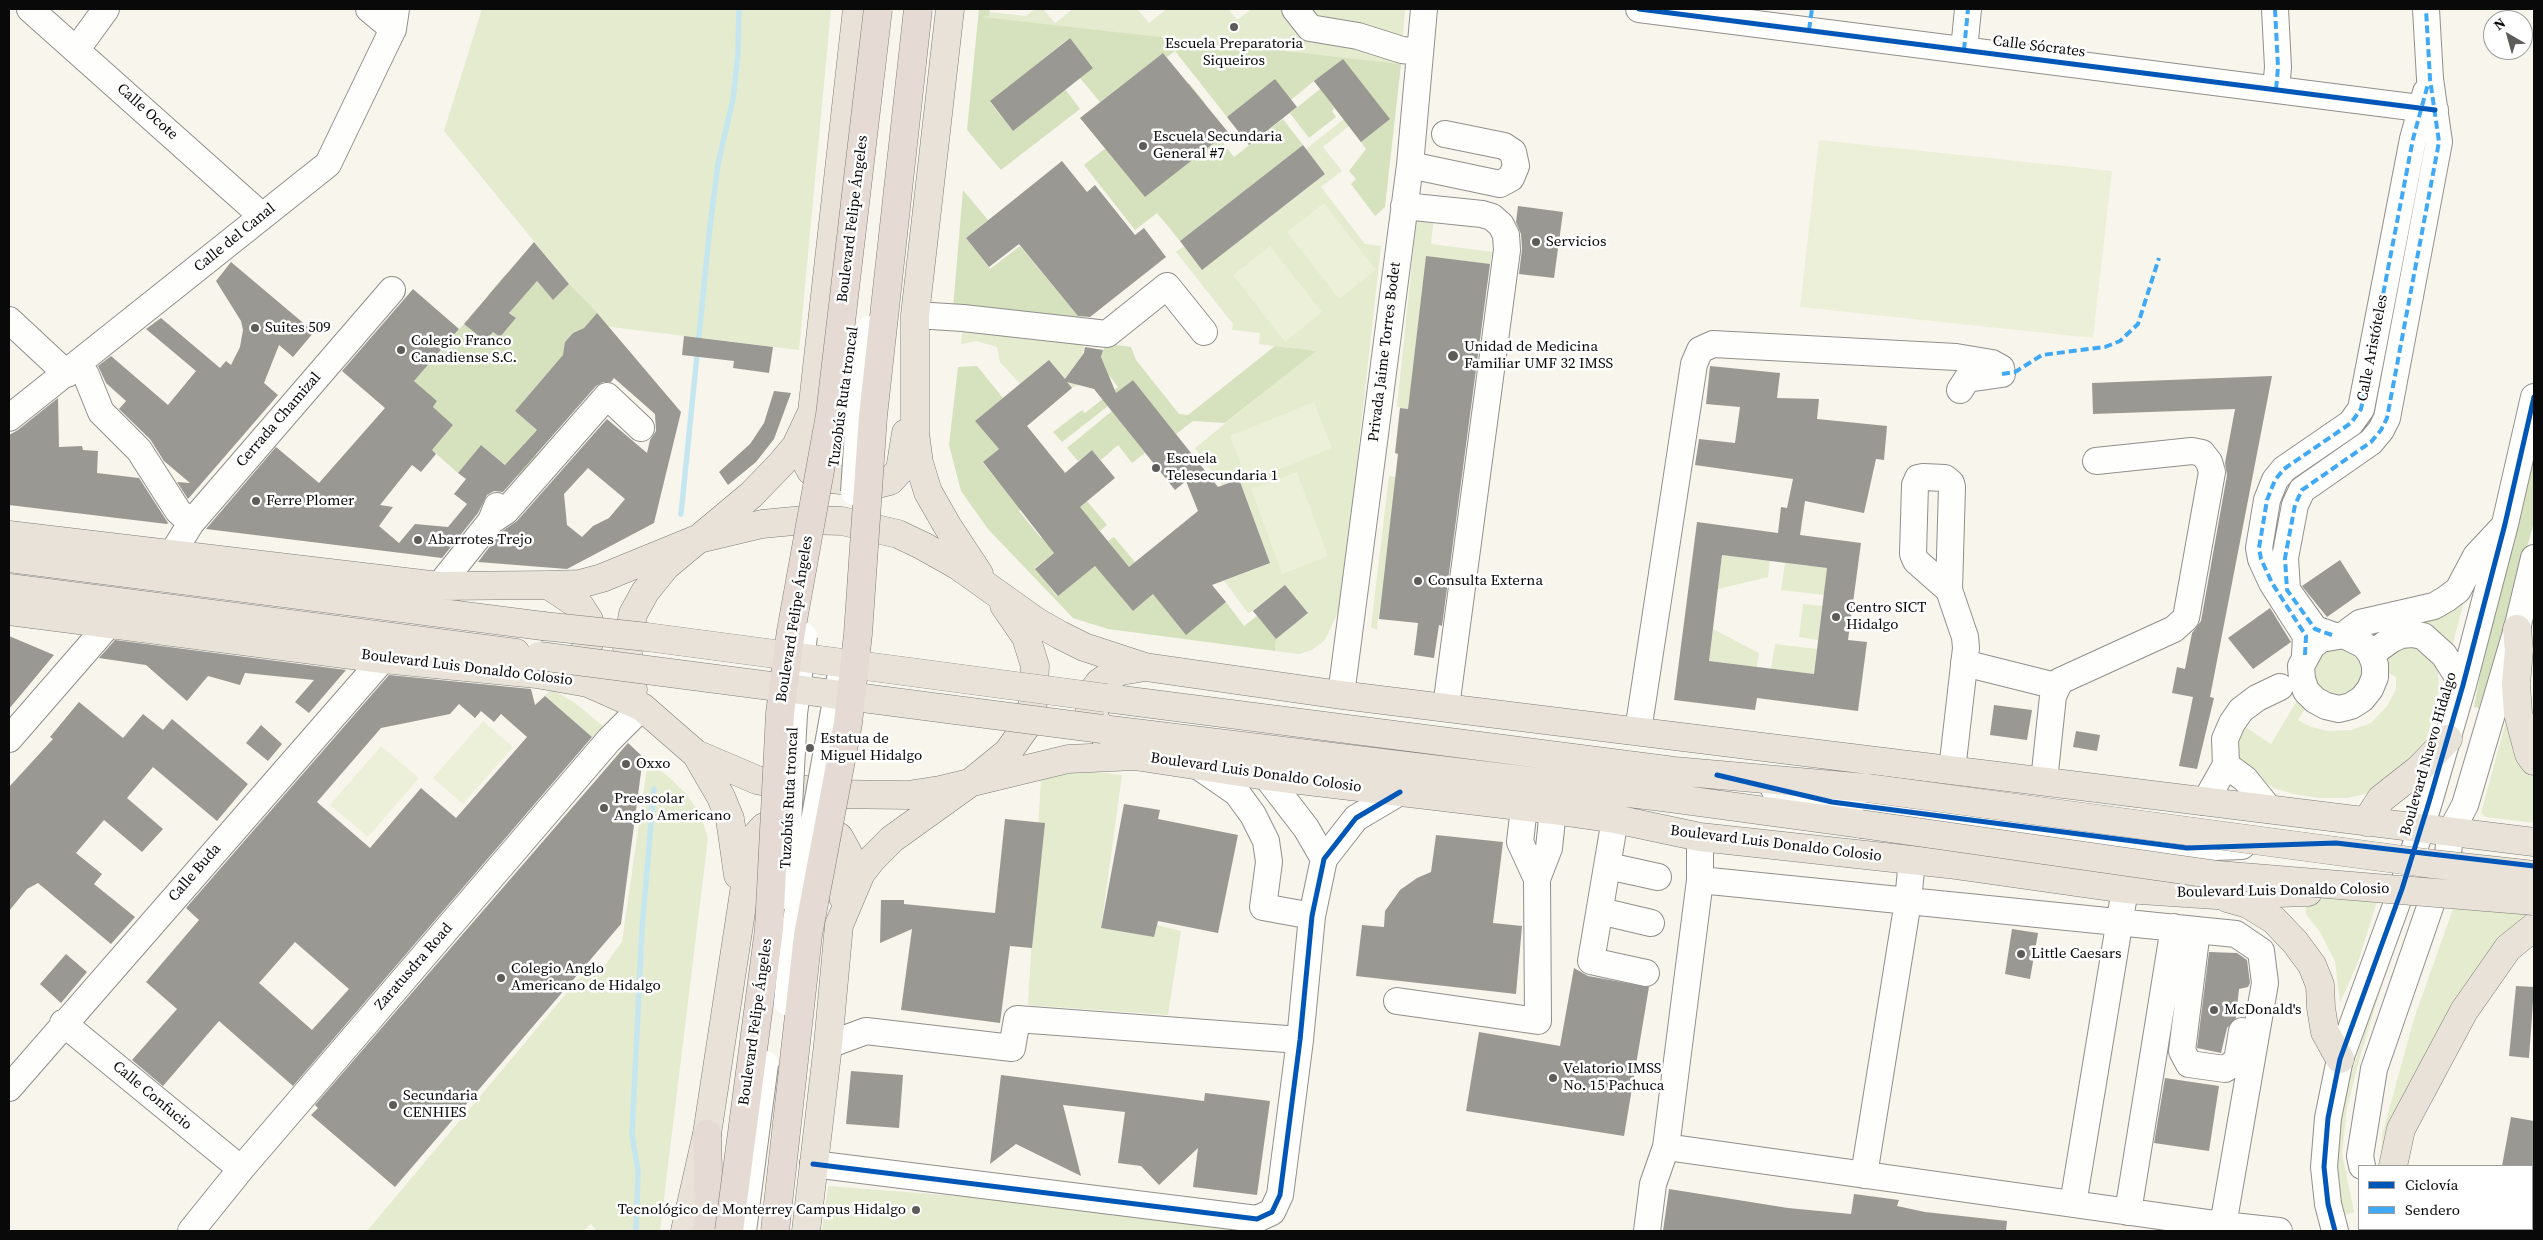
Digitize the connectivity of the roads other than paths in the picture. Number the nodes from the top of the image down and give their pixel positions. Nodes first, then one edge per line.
1 (30, 9) edge
2 (106, 9) edge
3 (369, 9) edge
4 (857, 9) edge
5 (878, 9) edge
6 (891, 9) edge
7 (907, 9) edge
8 (918, 9) edge
9 (950, 9) edge
10 (1295, 9) edge
11 (1424, 9) edge
12 (1639, 9) edge
13 (1968, 9) edge
14 (2275, 9) edge
15 (2426, 9) edge
16 (394, 19) edge
17 (1810, 20) edge
18 (76, 50) junction
19 (1964, 50) junction
20 (1420, 52) junction
21 (2276, 90) junction
22 (2429, 109) junction
23 (1445, 134) dead end
24 (1410, 165) junction
25 (1404, 206) junction
26 (262, 216) junction
27 (392, 290) dead end
28 (915, 315) junction
29 (9, 320) edge
30 (1204, 332) dead end
31 (73, 369) junction
32 (1960, 390) dead end
33 (913, 395) junction
34 (2534, 397) edge
35 (812, 412) junction
36 (9, 418) edge
37 (642, 428) dead end
38 (2096, 461) dead end
39 (190, 523) junction
40 (2506, 524) junction
41 (9, 535) edge
42 (695, 540) junction
43 (172, 554) junction
44 (9, 558) edge
45 (2534, 558) edge
46 (548, 585) junction
47 (439, 586) junction
48 (989, 586) junction
49 (9, 588) edge
50 (1950, 590) dead end
51 (9, 611) edge
52 (109, 624) junction
53 (2517, 629) junction
54 (2338, 635) junction
55 (2371, 654) junction
56 (383, 658) junction
57 (2303, 661) junction
58 (1964, 663) junction
59 (1145, 667) junction
60 (537, 674) junction
61 (2463, 685) junction
62 (2056, 686) junction
63 (2280, 687) junction
64 (1341, 695) junction
65 (2315, 700) junction
66 (642, 707) junction
67 (1446, 707) junction
68 (1638, 730) junction
69 (9, 739) edge
70 (1711, 739) junction
71 (2448, 739) junction
72 (696, 754) junction
73 (1135, 756) junction
74 (2534, 760) edge
75 (2226, 765) junction
76 (1198, 766) junction
77 (1952, 770) junction
78 (1717, 775) junction
79 (1266, 776) junction
80 (2044, 781) junction
81 (970, 783) junction
82 (1802, 783) junction
83 (1400, 792) junction
84 (2205, 802) junction
85 (1524, 807) junction
86 (1553, 810) junction
87 (2270, 810) junction
88 (1615, 819) junction
89 (2366, 822) junction
90 (1861, 824) junction
91 (1700, 837) junction
92 (1732, 840) junction
93 (2417, 840) junction
94 (2534, 842) edge
95 (2449, 844) junction
96 (1324, 859) junction
97 (1912, 860) junction
98 (1608, 866) junction
99 (2534, 866) edge
100 (2534, 875) edge
101 (1658, 877) dead end
102 (1537, 879) junction
103 (1700, 880) junction
104 (2125, 889) junction
105 (2402, 890) junction
106 (2434, 894) junction
107 (2216, 895) junction
108 (1908, 901) junction
109 (2534, 901) edge
110 (741, 903) junction
111 (1600, 911) junction
112 (1312, 916) junction
113 (2120, 922) junction
114 (1651, 923) dead end
115 (839, 925) junction
116 (2534, 927) edge
117 (2185, 928) junction
118 (1646, 973) dead end
119 (2265, 983) junction
120 (1397, 1000) dead end
121 (63, 1023) junction
122 (1300, 1040) junction
123 (828, 1045) junction
124 (2340, 1059) junction
125 (2151, 1066) junction
126 (2248, 1082) junction
127 (9, 1088) edge
128 (707, 1134) junction
129 (1666, 1147) junction
130 (813, 1164) junction
131 (2362, 1165) edge
132 (2393, 1165) edge
133 (241, 1169) junction
134 (1864, 1175) junction
135 (2073, 1204) junction
136 (2128, 1212) junction
137 (2213, 1227) edge
138 (191, 1231) edge
139 (685, 1231) edge
140 (707, 1231) edge
141 (729, 1231) edge
142 (743, 1231) edge
143 (765, 1231) edge
144 (775, 1231) edge
145 (806, 1231) edge
146 (1647, 1231) edge
147 (2279, 1231) edge
148 (2335, 1231) edge

1 - 18 street, Calle Ocote
2 - 18 street
3 - 16 street
4 - 35 main road
5 - 141 highway, Boulevard Felipe Ángeles, bridge
6 - 142 street, Tuzobús Ruta troncal, bridge
7 - 143 street, Tuzobús Ruta troncal, bridge
8 - 144 highway, bridge
9 - 28 main road
10 - 20 street
11 - 20 street, Privada Jaime Torres Bodet
12 - 17 street, Calle Sócrates
13 - 19 street
14 - 21 street
15 - 22 street, Calle Aristóteles
16 - 26 street, Calle del Canal
17 - 19 street, Calle Sócrates
18 - 26 street, Calle Ocote
19 - 21 street, Calle Sócrates
20 - 24 street, Privada Jaime Torres Bodet
21 - 22 street, Calle Sócrates
22 - 54 street, Calle Aristóteles
22 - 57 street, Calle Aristóteles
23 - 24 street
24 - 25 street, Privada Jaime Torres Bodet
25 - 64 street, Privada Jaime Torres Bodet
25 - 67 street
26 - 31 street, Calle del Canal
27 - 39 street, Cerrada Chamizal
28 - 30 street
28 - 33 main road
29 - 31 street
31 - 36 street, Calle del Canal
31 - 39 street
32 - 68 street
33 - 35 main road
33 - 48 main road
34 - 40 street, Boulevard Nuevo Hidalgo
35 - 42 main road
37 - 47 street
38 - 62 street
39 - 43 street, Cerrada Chamizal
40 - 54 street
40 - 61 street, Boulevard Nuevo Hidalgo
41 - 43 main road
42 - 46 main road
42 - 48 main road
42 - 66 main road
43 - 47 main road
44 - 78 main road, Boulevard Luis Donaldo Colosio, bridge
45 - 53 street
46 - 47 main road
46 - 60 main road
48 - 59 main road
48 - 81 main road
49 - 90 main road, Boulevard Luis Donaldo Colosio, bridge
50 - 58 street
51 - 52 main road, Boulevard Luis Donaldo Colosio
52 - 56 main road, Boulevard Luis Donaldo Colosio
52 - 69 street
53 - 74 main road
53 - 95 street
54 - 55 street
54 - 57 street
55 - 61 street
55 - 65 street
56 - 60 main road, Boulevard Luis Donaldo Colosio
56 - 121 street, Calle Buda
57 - 63 street
57 - 65 street
58 - 62 street
58 - 77 street
59 - 64 main road
59 - 73 main road
60 - 66 main road, Boulevard Luis Donaldo Colosio
61 - 71 street, Boulevard Nuevo Hidalgo
62 - 80 street
63 - 65 street
63 - 75 street
64 - 67 main road
66 - 72 main road, Boulevard Luis Donaldo Colosio
66 - 133 street, Zaratusdra Road
67 - 68 main road
68 - 70 main road
70 - 77 main road
70 - 82 main road
71 - 89 main road
71 - 93 street, Boulevard Nuevo Hidalgo
72 - 81 main road, Boulevard Luis Donaldo Colosio
72 - 110 main road
73 - 76 main road, Boulevard Luis Donaldo Colosio
73 - 81 main road, Boulevard Luis Donaldo Colosio
75 - 84 street
75 - 87 street
76 - 79 main road, Boulevard Luis Donaldo Colosio
76 - 112 street
77 - 80 main road
78 - 82 main road, Boulevard Luis Donaldo Colosio
78 - 93 street
79 - 83 main road, Boulevard Luis Donaldo Colosio
79 - 96 street
80 - 84 main road
81 - 115 main road
82 - 100 main road, Boulevard Luis Donaldo Colosio, bridge
83 - 85 main road, Boulevard Luis Donaldo Colosio
83 - 96 street
84 - 87 main road
85 - 86 main road, Boulevard Luis Donaldo Colosio
85 - 102 street
86 - 88 main road, Boulevard Luis Donaldo Colosio
86 - 102 street
87 - 89 main road
88 - 91 main road, Boulevard Luis Donaldo Colosio
88 - 98 street
89 - 93 main road
90 - 92 main road
90 - 109 main road, Boulevard Luis Donaldo Colosio, bridge
91 - 92 main road, Boulevard Luis Donaldo Colosio
91 - 103 street
92 - 97 main road, Boulevard Luis Donaldo Colosio
93 - 95 main road
93 - 105 street, Boulevard Nuevo Hidalgo
94 - 95 main road
95 - 99 street
95 - 106 street
96 - 112 street
97 - 104 main road, Boulevard Luis Donaldo Colosio
97 - 108 street
98 - 101 street
98 - 111 street
102 - 120 street
103 - 108 street
103 - 129 street
104 - 107 main road, Boulevard Luis Donaldo Colosio
104 - 113 street
105 - 106 main road, Boulevard Luis Donaldo Colosio
105 - 107 main road, Boulevard Luis Donaldo Colosio
105 - 124 street, Boulevard Nuevo Hidalgo
106 - 109 main road, Boulevard Luis Donaldo Colosio
106 - 131 street
107 - 124 main road
108 - 113 street
108 - 134 street
110 - 115 main road
110 - 128 main road
111 - 114 street
111 - 118 street
112 - 122 street
113 - 117 street
113 - 135 street
115 - 123 main road
116 - 132 main road
117 - 119 street
117 - 119 street
117 - 125 street
119 - 126 street
121 - 127 street, Calle Buda
121 - 133 street, Calle Confucio
122 - 123 street
122 - 130 street
123 - 130 main road
124 - 148 street, Boulevard Nuevo Hidalgo
125 - 126 street
125 - 136 street
126 - 137 street
128 - 139 main road
128 - 140 highway
129 - 134 street
129 - 146 street
130 - 145 main road
133 - 138 street, Zaratusdra Road
134 - 135 street
135 - 136 street
136 - 137 street
137 - 147 street

